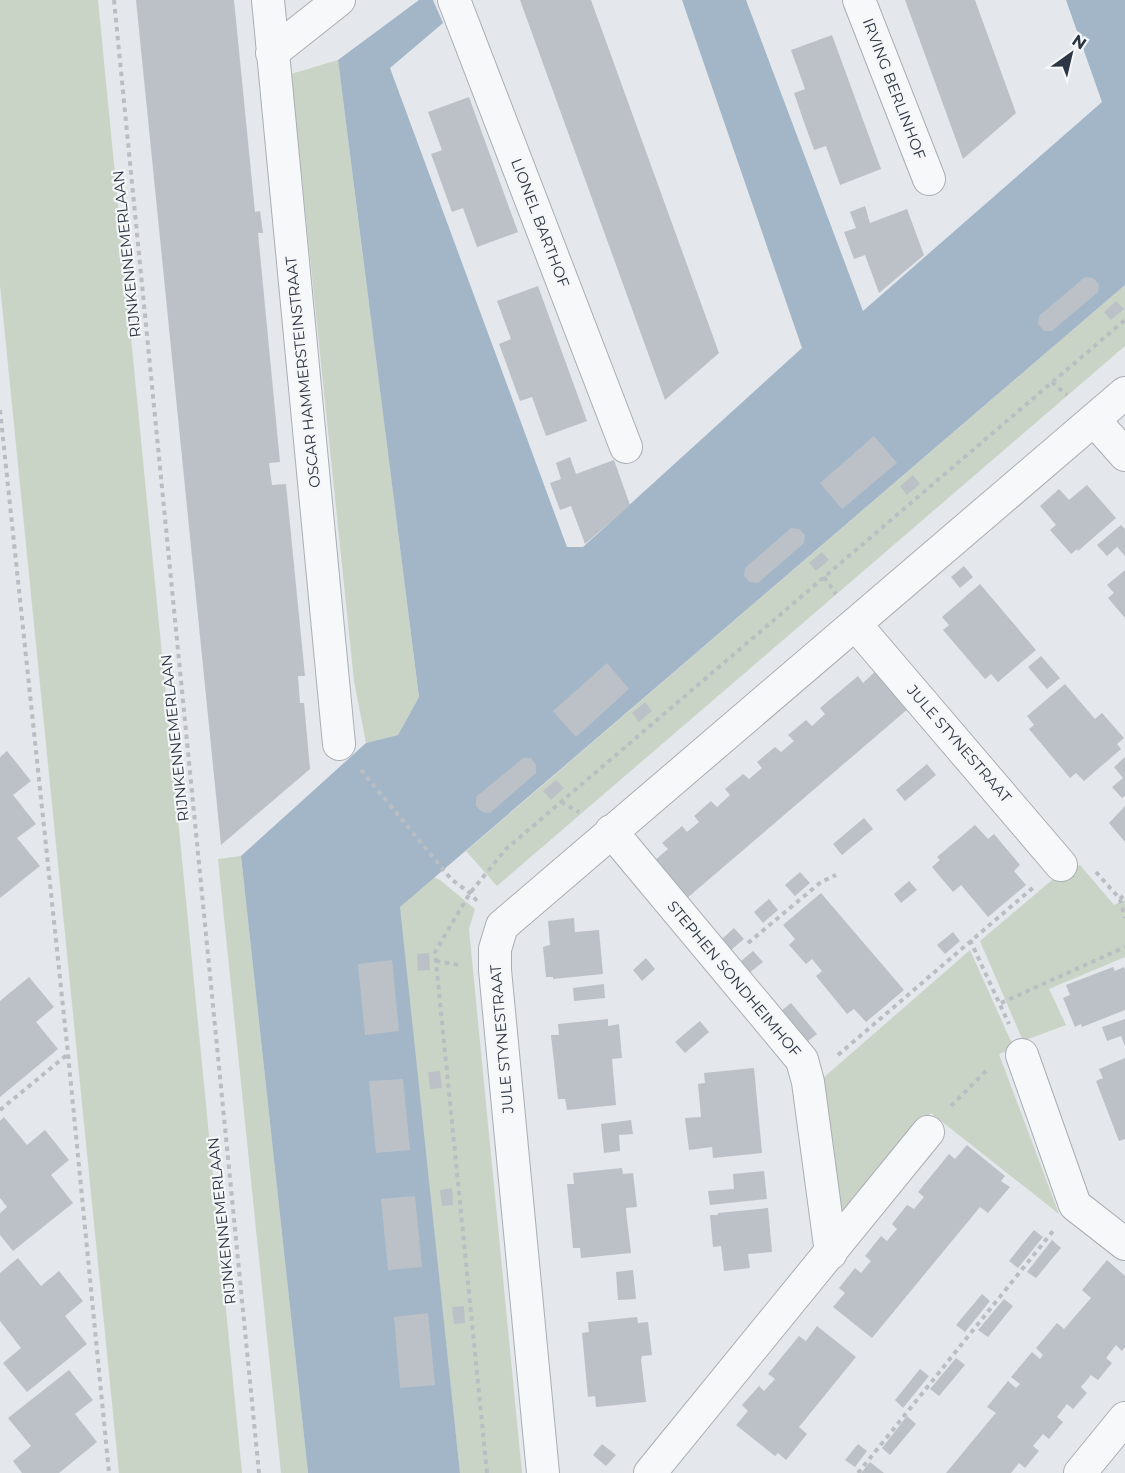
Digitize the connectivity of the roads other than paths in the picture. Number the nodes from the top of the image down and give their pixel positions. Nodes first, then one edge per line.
1 (268, 0) edge
2 (339, 0) edge
3 (454, 0) edge
4 (859, 0) edge
5 (272, 53) junction
6 (928, 179) dead end
7 (1125, 393) edge
8 (1094, 420) junction
9 (626, 447) dead end
10 (1125, 455) edge
11 (856, 625) junction
12 (339, 744) road end
13 (611, 831) junction
14 (1061, 865) road end
15 (1022, 1055) road end
16 (928, 1132) road end
17 (1125, 1244) edge
18 (831, 1253) junction
19 (1125, 1418) edge
20 (543, 1473) edge
21 (650, 1473) edge
22 (1080, 1473) edge

1 - 5 street, OSCAR HAMMERSTEINSTRAAT
2 - 5 street
3 - 9 street, LIONEL BARTHOF
4 - 6 street, IRVING BERLINHOF
5 - 12 street, OSCAR HAMMERSTEINSTRAAT
7 - 8 street, JULE STYNESTRAAT
8 - 10 street
8 - 11 street, JULE STYNESTRAAT
11 - 13 street, JULE STYNESTRAAT
11 - 14 street, JULE STYNESTRAAT
13 - 18 street, STEPHEN SONDHEIMHOF
13 - 20 street, JULE STYNESTRAAT
15 - 17 street
16 - 18 street
18 - 21 street
19 - 22 street

